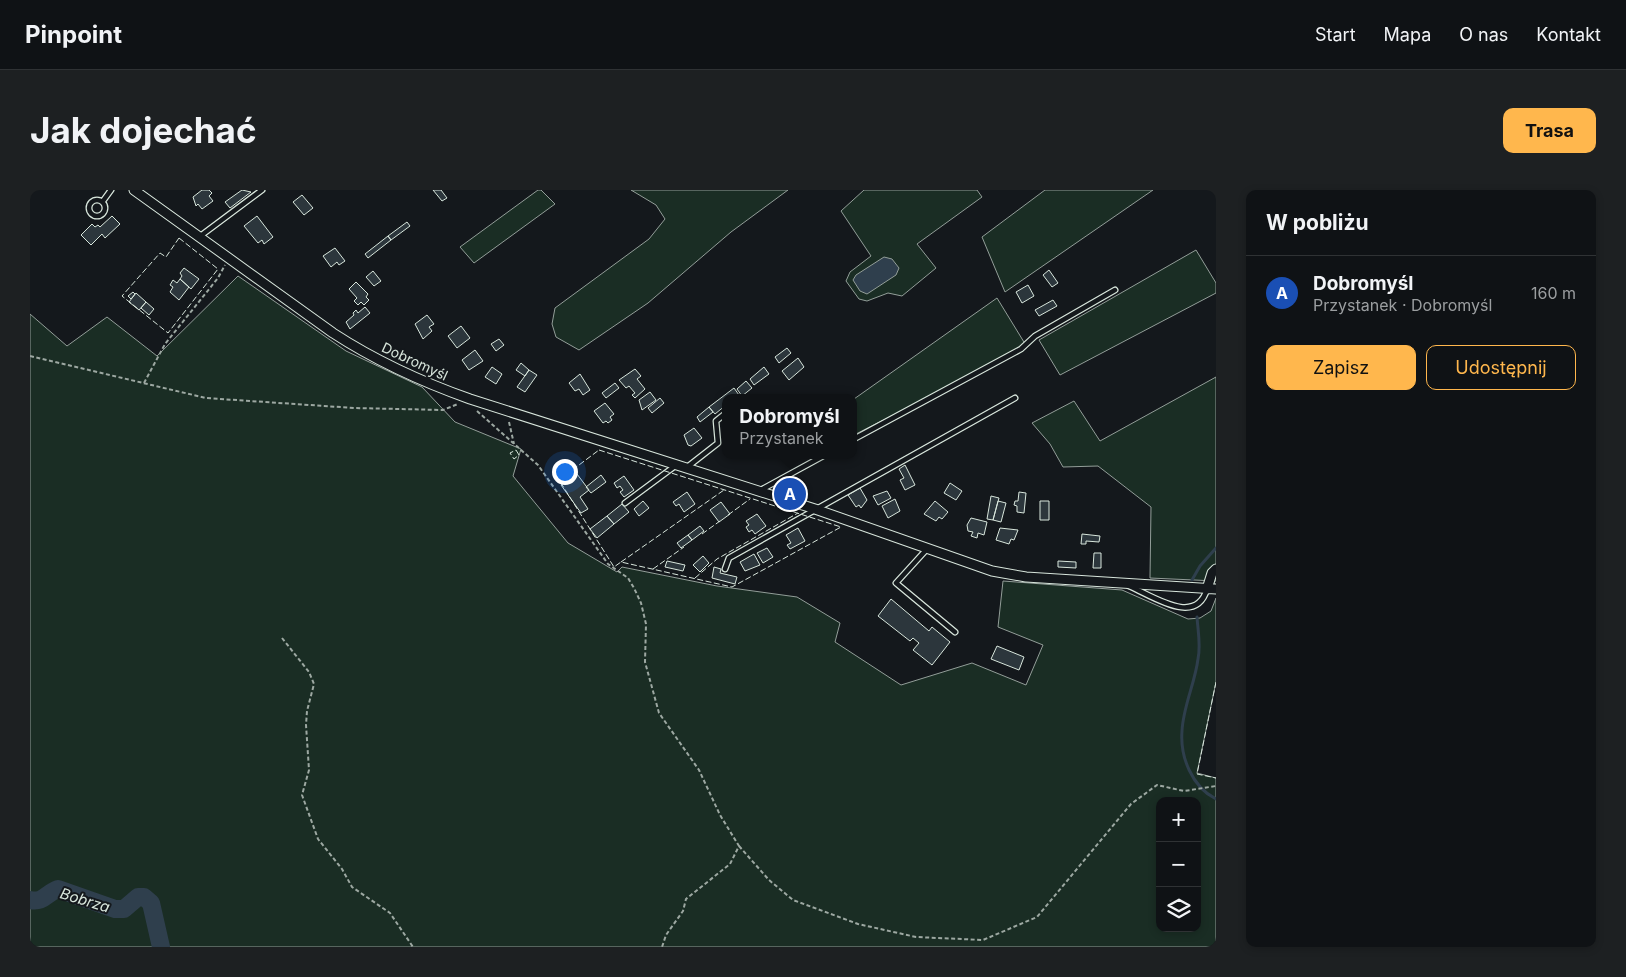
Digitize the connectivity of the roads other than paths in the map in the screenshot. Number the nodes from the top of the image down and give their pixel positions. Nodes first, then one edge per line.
1 (111, 190) edge
2 (134, 190) edge
3 (262, 190) edge
4 (103, 201) dead end
5 (199, 238) junction
6 (1115, 290) dead end
7 (1016, 398) dead end
8 (722, 416) edge
9 (857, 438) edge
10 (817, 459) edge
11 (675, 466) junction
12 (685, 469) junction
13 (758, 491) junction
14 (625, 503) dead end
15 (815, 509) junction
16 (928, 548) junction
17 (725, 569) dead end
18 (1216, 569) edge
19 (1124, 583) junction
20 (1212, 589) edge
21 (955, 632) dead end

1 - 4 lane
2 - 5 street, Dobromyśl
3 - 5 lane
5 - 11 street, Dobromyśl
6 - 9 lane
7 - 15 lane
8 - 12 lane
10 - 13 lane
11 - 12 street, Dobromyśl
11 - 14 lane
12 - 13 street, Dobromyśl
13 - 15 street, Dobromyśl
15 - 16 street, Dobromyśl
15 - 17 lane
16 - 19 street, Dobromyśl
16 - 21 lane
18 - 20 street
19 - 20 street, Dobromyśl
19 - 20 lane

